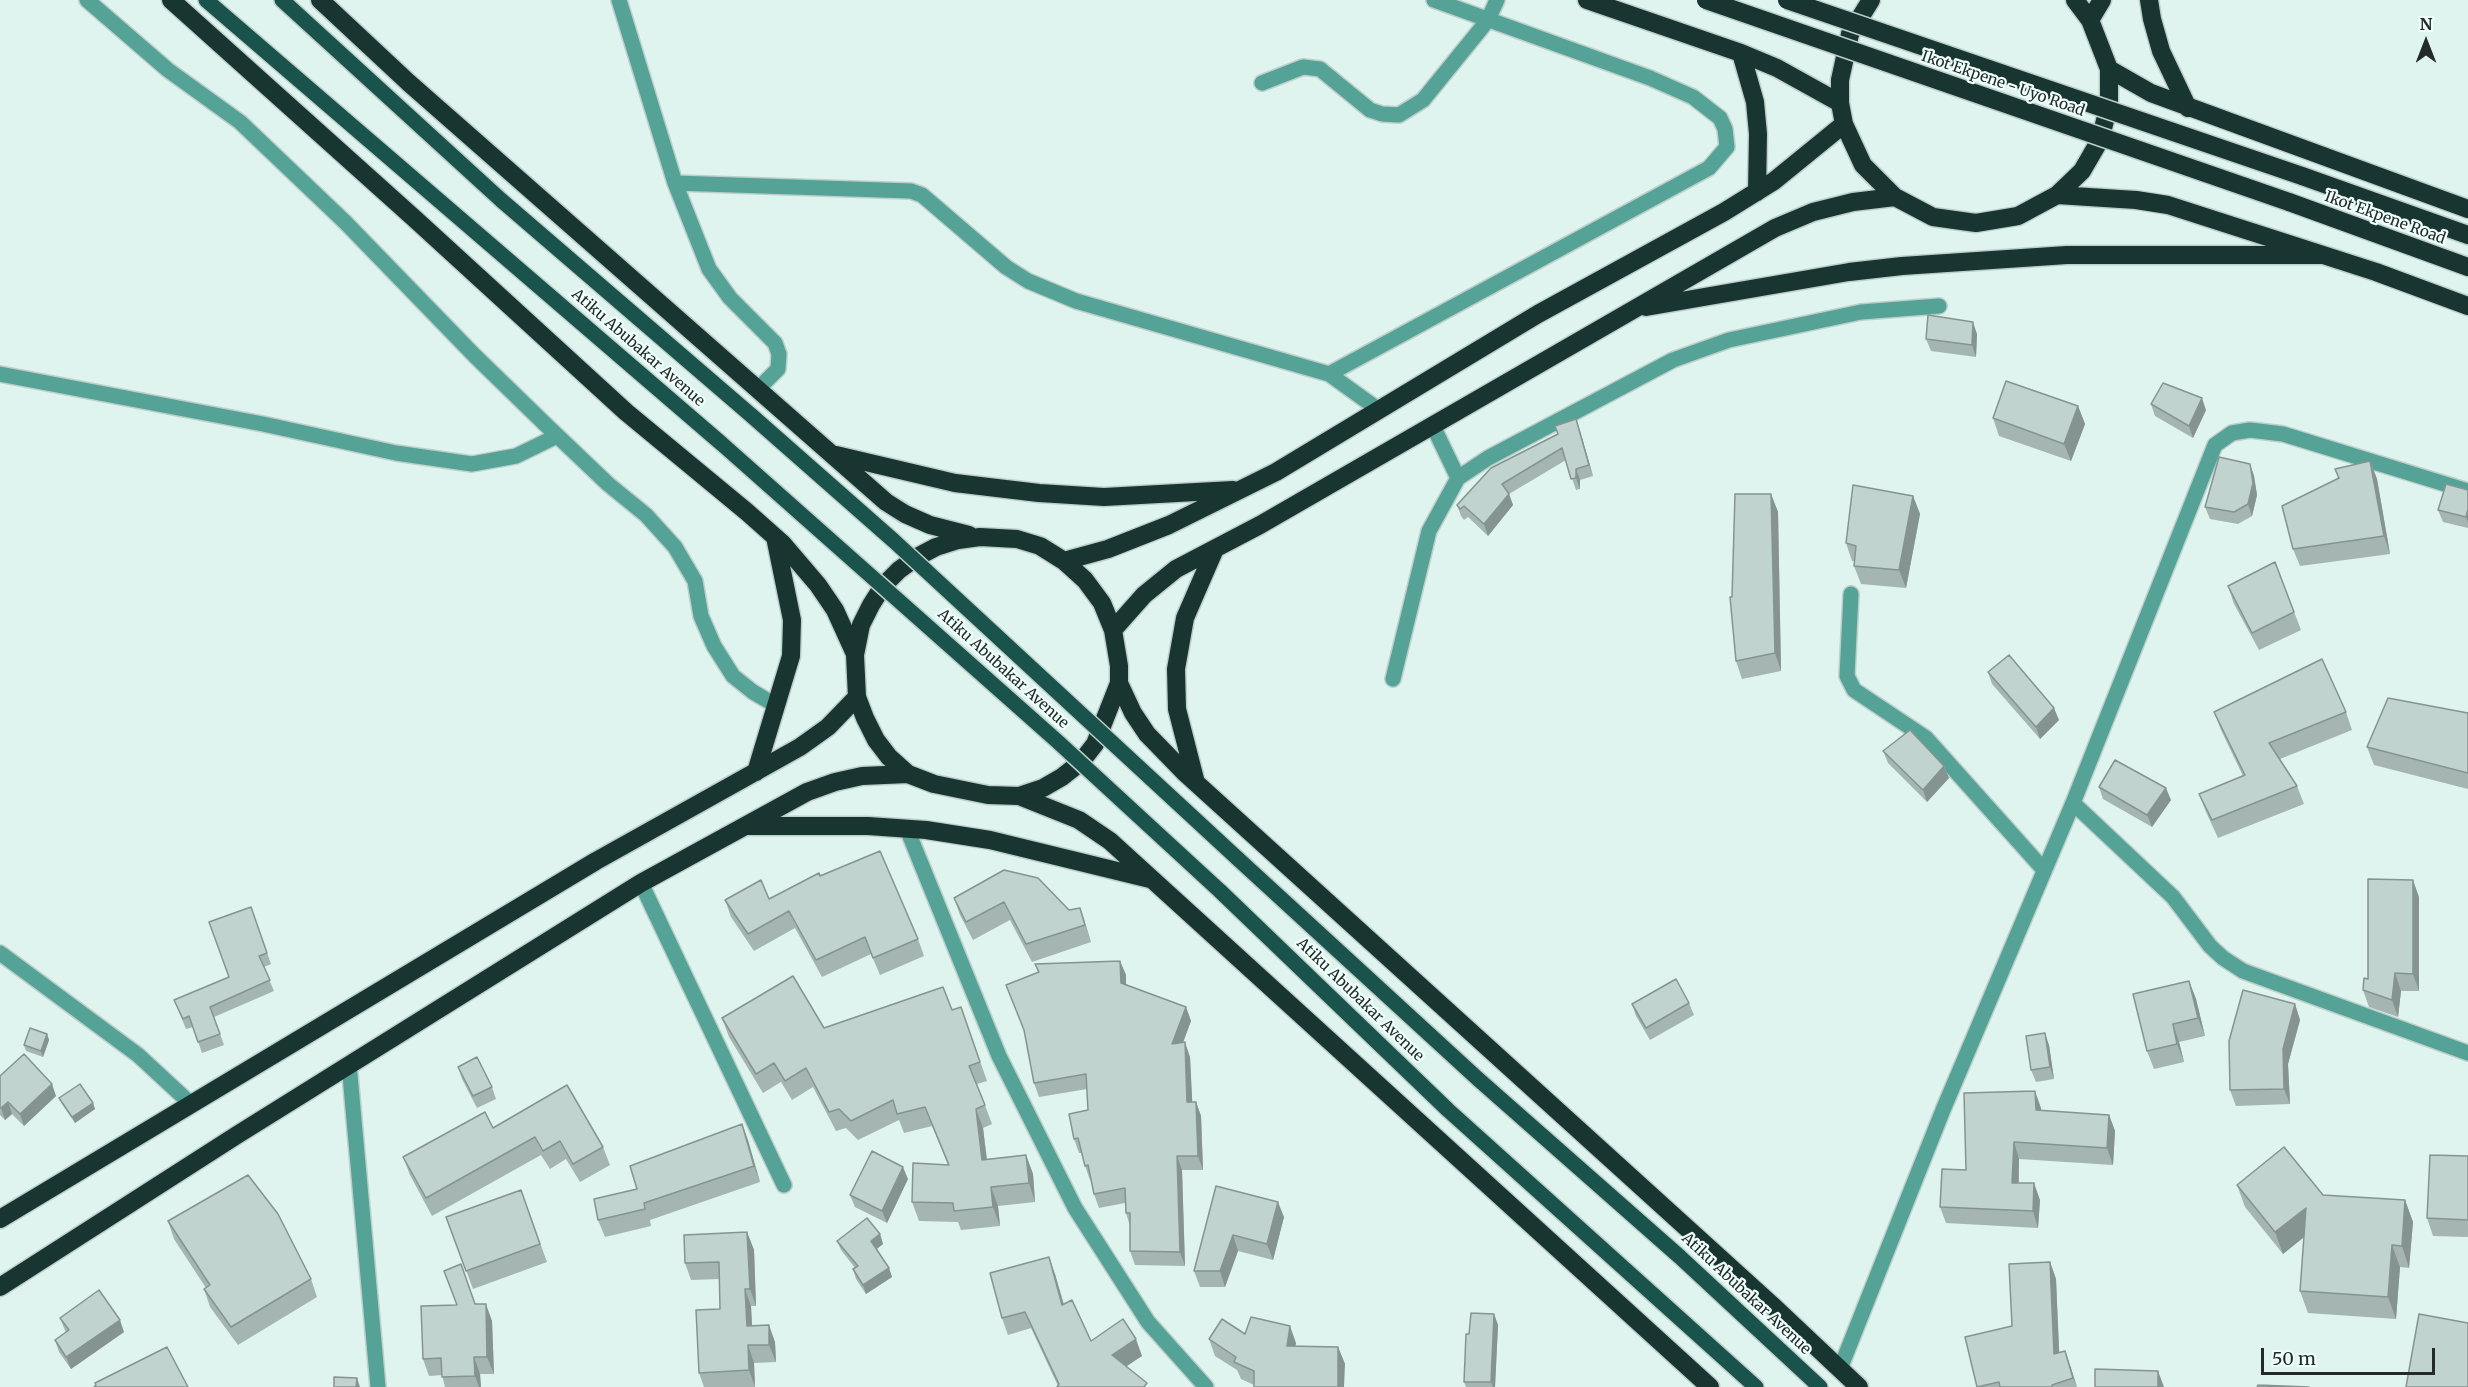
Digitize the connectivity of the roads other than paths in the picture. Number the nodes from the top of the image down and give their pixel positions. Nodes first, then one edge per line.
1 (87, 0) edge
2 (171, 0) edge
3 (206, 0) edge
4 (282, 0) edge
5 (320, 0) edge
6 (620, 0) edge
7 (1434, 0) edge
8 (1497, 0) edge
9 (1587, 0) edge
10 (1706, 0) edge
11 (1787, 0) edge
12 (1871, 0) edge
13 (2075, 0) edge
14 (2102, 0) edge
15 (2149, 0) edge
16 (1488, 20) junction
17 (2090, 20) junction
18 (1741, 53) junction
19 (2109, 69) junction
20 (1262, 83) dead end
21 (1840, 104) junction
22 (2188, 108) junction
23 (1844, 124) junction
24 (2302, 176) joint
25 (675, 183) junction
26 (1756, 192) junction
27 (2057, 195) junction
28 (1895, 197) junction
29 (2289, 202) joint
30 (2468, 209) edge
31 (2468, 235) edge
32 (2323, 255) junction
33 (2468, 267) edge
34 (1939, 306) dead end
35 (2468, 306) edge
36 (1632, 309) junction
37 (0, 374) edge
38 (1329, 374) junction
39 (759, 388) junction
40 (1379, 410) junction
41 (1433, 426) junction
42 (557, 436) junction
43 (834, 455) junction
44 (1458, 478) junction
45 (1241, 489) junction
46 (2468, 491) edge
47 (775, 537) junction
48 (980, 537) junction
49 (1215, 549) junction
50 (1064, 561) junction
51 (1851, 594) dead end
52 (1113, 630) junction
53 (855, 655) junction
54 (1392, 679) dead end
55 (1119, 683) junction
56 (857, 697) junction
57 (777, 706) junction
58 (756, 772) junction
59 (908, 774) junction
60 (1196, 783) junction
61 (1019, 796) junction
62 (2073, 803) junction
63 (747, 826) junction
64 (907, 829) junction
65 (2044, 870) junction
66 (1153, 880) junction
67 (641, 883) junction
68 (0, 953) edge
69 (2468, 1053) edge
70 (349, 1064) junction
71 (191, 1104) junction
72 (784, 1185) dead end
73 (0, 1219) edge
74 (0, 1287) edge
75 (1840, 1370) junction
76 (378, 1387) edge
77 (1206, 1387) edge
78 (1710, 1387) edge
79 (1756, 1387) edge
80 (1820, 1387) edge
81 (1859, 1387) edge

1 - 42 street
2 - 47 highway
3 - 79 main road, Atiku Abubakar Avenue, bridge
4 - 80 main road, Atiku Abubakar Avenue, bridge
5 - 39 highway
6 - 25 street
7 - 16 street
8 - 16 street
9 - 18 highway
10 - 29 highway, Ikot Ekpene - Uyo Road, bridge
11 - 24 highway, Ikot Ekpene - Uyo Road, bridge
12 - 21 highway
13 - 17 highway
14 - 17 highway
15 - 22 highway
16 - 20 street
16 - 38 street
17 - 19 highway
18 - 21 highway
18 - 26 highway
19 - 22 highway
19 - 27 highway
21 - 23 highway
22 - 30 highway
23 - 26 highway
23 - 28 highway
24 - 31 highway, Ikot Ekpene Road
25 - 38 street
25 - 39 street
26 - 40 highway
27 - 28 highway
27 - 32 highway
28 - 36 highway
29 - 33 highway, Ikot Ekpene Road
32 - 35 highway
32 - 36 highway
34 - 44 street
36 - 41 highway
37 - 42 street
38 - 40 street
39 - 43 highway
40 - 45 highway
41 - 44 street
41 - 49 highway
42 - 57 street
43 - 45 highway
43 - 48 highway
44 - 54 street
45 - 50 highway
46 - 62 street
47 - 53 highway
47 - 57 highway
48 - 50 highway
48 - 53 highway
49 - 52 highway
49 - 60 highway
50 - 52 highway
51 - 65 street
52 - 55 highway
53 - 56 highway
55 - 60 highway
55 - 61 highway
56 - 58 highway
56 - 59 highway
57 - 58 highway
58 - 71 highway
59 - 61 highway
59 - 63 highway
60 - 75 highway
61 - 66 highway
62 - 65 street
62 - 69 street
63 - 64 highway
63 - 67 highway
64 - 66 highway
64 - 77 street
65 - 75 street
66 - 78 highway
67 - 70 highway
67 - 72 street
68 - 71 street
70 - 74 highway
70 - 76 street
71 - 73 highway
75 - 81 highway

